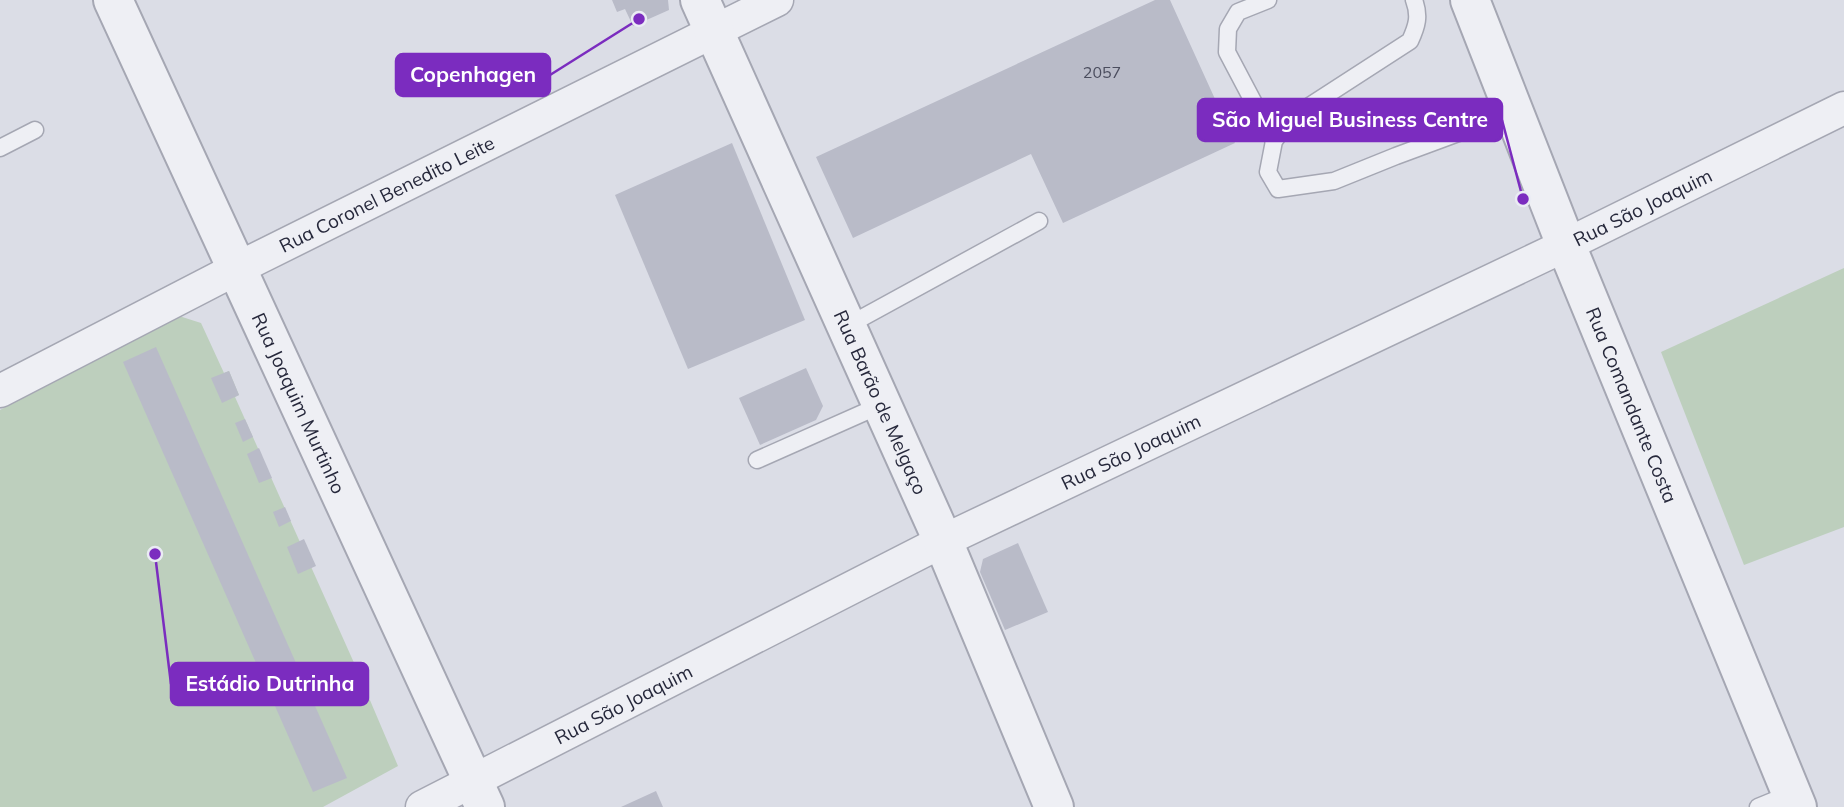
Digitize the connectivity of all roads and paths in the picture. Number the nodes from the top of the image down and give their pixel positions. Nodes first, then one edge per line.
1 (113, 0) edge
2 (777, 0) edge
3 (1268, 0) edge
4 (1414, 0) edge
5 (1470, 0) edge
6 (707, 15) edge
7 (1844, 108) edge
8 (1515, 112) junction
9 (35, 130) dead end
10 (1274, 141) junction
11 (0, 148) edge
12 (1039, 221) dead end
13 (1566, 245) junction
14 (238, 268) junction
15 (847, 326) junction
16 (0, 391) edge
17 (881, 405) junction
18 (757, 460) dead end
19 (943, 541) junction
20 (478, 794) edge
21 (1782, 802) edge
22 (422, 807) edge
23 (1054, 807) edge

1 - 14 street, Rua Joaquim Murtinho
2 - 6 street, Rua Coronel Benedito Leite
3 - 10 lane
4 - 10 lane
5 - 8 street, Rua Comandante Costa
6 - 14 street, Rua Coronel Benedito Leite
6 - 15 street, Rua Barão de Melgaço
7 - 13 street, Rua São Joaquim
8 - 10 lane
8 - 13 street, Rua Comandante Costa
9 - 11 lane
12 - 15 lane
13 - 19 street, Rua São Joaquim
13 - 21 street, Rua Comandante Costa
14 - 16 street, Rua Coronel Benedito Leite
14 - 20 street, Rua Joaquim Murtinho
15 - 17 street, Rua Barão de Melgaço
17 - 18 lane
17 - 19 street, Rua Barão de Melgaço
19 - 20 street, Rua São Joaquim
19 - 23 street, Rua Barão de Melgaço
20 - 22 street, Rua São Joaquim

